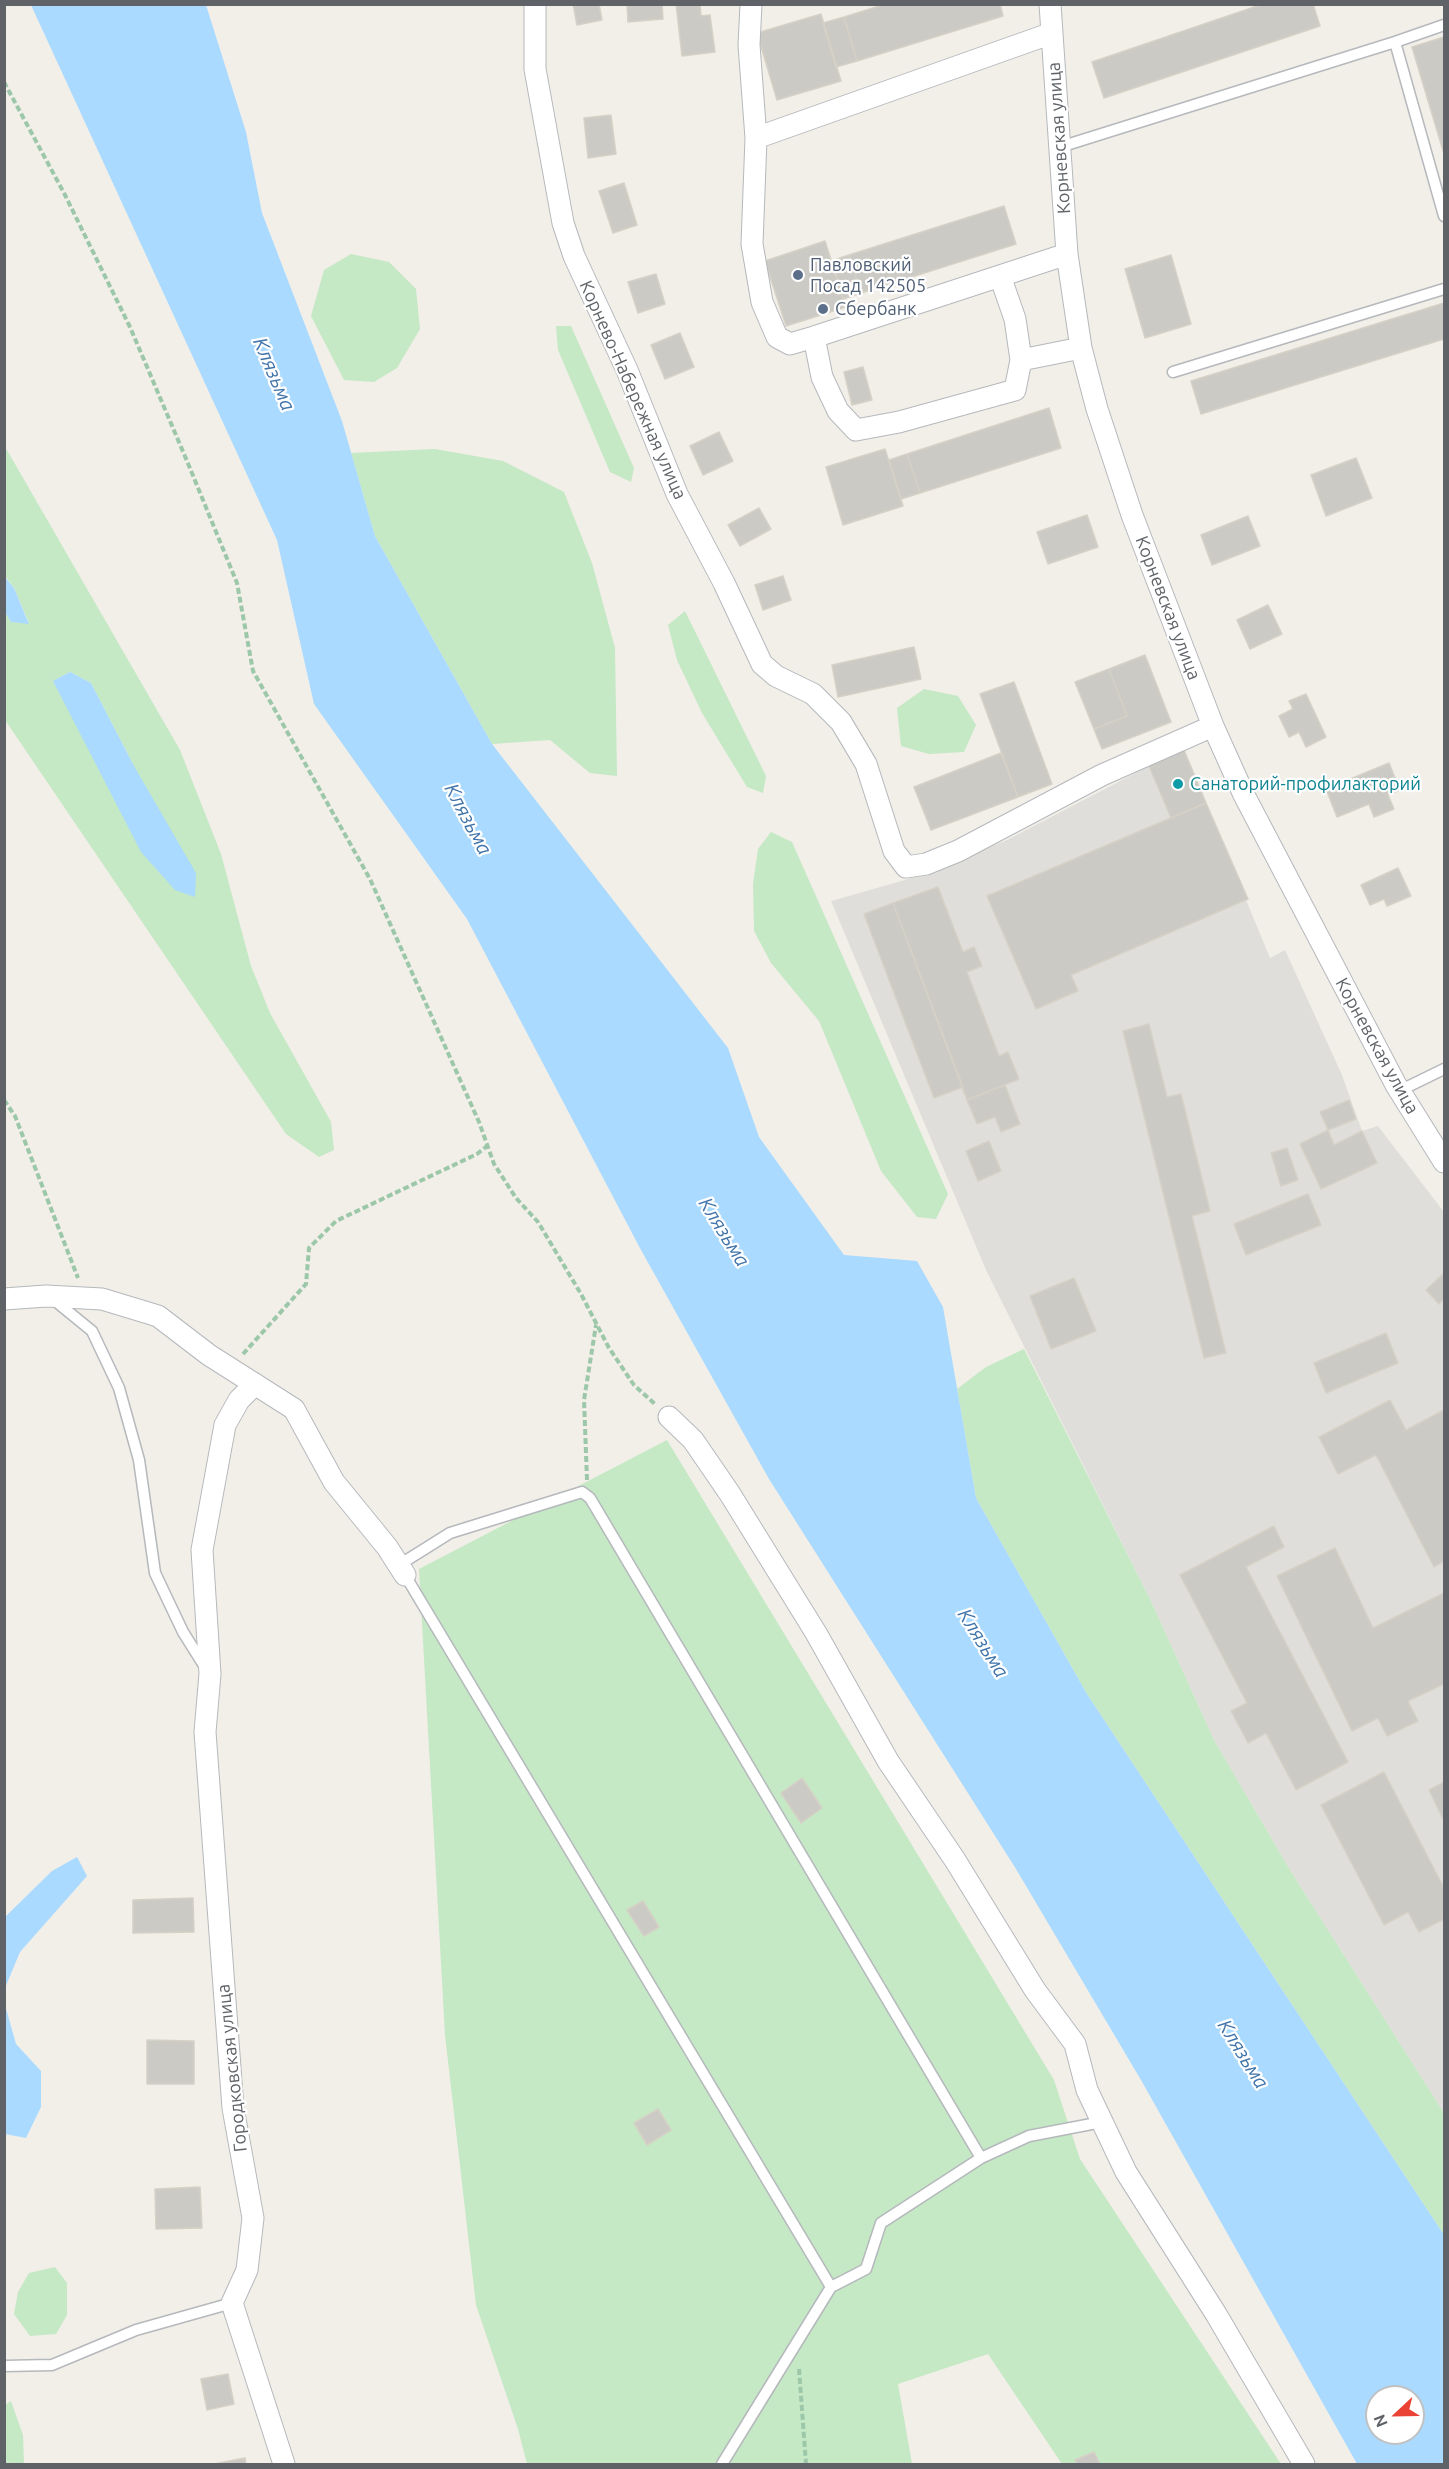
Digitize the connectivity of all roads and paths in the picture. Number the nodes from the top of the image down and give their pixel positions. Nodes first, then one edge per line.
1 (535, 4) edge
2 (751, 4) edge
3 (1050, 4) edge
4 (1444, 25) edge
5 (1052, 33) junction
6 (1395, 42) junction
7 (4, 82) edge
8 (756, 138) junction
9 (1060, 147) junction
10 (1444, 216) edge
11 (1067, 254) junction
12 (1000, 276) junction
13 (1444, 289) edge
14 (814, 337) junction
15 (1082, 348) junction
16 (1021, 360) junction
17 (1173, 372) dead end
18 (1213, 726) junction
19 (1444, 1069) edge
20 (1399, 1090) junction
21 (4, 1100) edge
22 (488, 1146) junction
23 (1444, 1162) edge
24 (46, 1296) junction
25 (86, 1298) junction
26 (4, 1299) edge
27 (596, 1325) junction
28 (230, 1368) junction
29 (255, 1384) junction
30 (669, 1417) joint
31 (585, 1484) dead end
32 (402, 1570) junction
33 (210, 1674) junction
34 (1102, 2122) junction
35 (981, 2158) junction
36 (831, 2287) junction
37 (232, 2302) junction
38 (796, 2341) junction
39 (4, 2366) edge
40 (284, 2464) edge
41 (722, 2464) edge
42 (806, 2464) edge
43 (1304, 2464) edge

1 - 18 street, Корнево-Набережная улица
2 - 8 street
3 - 5 street, Корневская улица
4 - 6 lane
5 - 8 street
5 - 9 street, Корневская улица
6 - 9 lane
6 - 10 lane
7 - 22 path
8 - 14 street
9 - 11 street, Корневская улица
11 - 12 street
11 - 15 street, Корневская улица
12 - 14 street
12 - 16 street
13 - 17 lane
14 - 16 street
15 - 16 street
15 - 18 street, Корневская улица
18 - 20 street, Корневская улица
19 - 20 lane
20 - 23 street, Корневская улица
21 - 25 path
22 - 27 path
22 - 28 path
24 - 25 street
24 - 26 street
24 - 33 lane
25 - 28 street
27 - 30 path
27 - 31 path
28 - 29 street
29 - 32 street
29 - 33 street, Городковская улица
30 - 34 street
32 - 35 lane
32 - 36 lane
33 - 37 street, Городковская улица
34 - 35 lane
34 - 43 street
35 - 36 lane
36 - 38 lane
37 - 39 lane
37 - 40 street
38 - 41 lane
38 - 42 path

